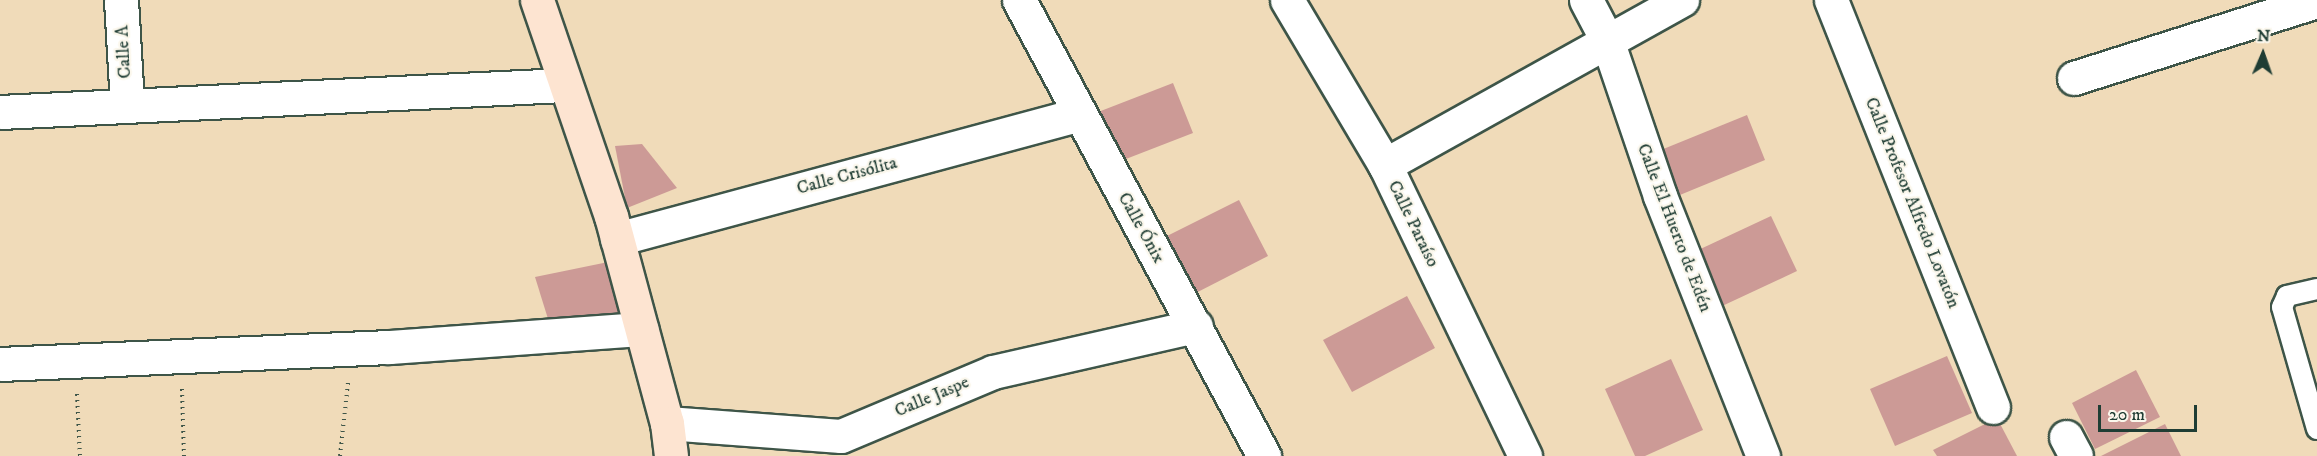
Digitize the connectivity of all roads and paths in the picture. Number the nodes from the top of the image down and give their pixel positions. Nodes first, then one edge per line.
1 (121, 0) edge
2 (537, 0) edge
3 (1019, 0) edge
4 (1287, 0) edge
5 (1586, 0) edge
6 (1682, 0) edge
7 (1832, 0) edge
8 (2317, 1) edge
9 (1607, 40) junction
10 (2074, 78) dead end
11 (565, 85) junction
12 (127, 104) junction
13 (0, 112) edge
14 (1077, 115) junction
15 (1385, 165) junction
16 (616, 239) junction
17 (2317, 289) edge
18 (1196, 326) junction
19 (641, 329) junction
20 (352, 349) junction
21 (181, 356) junction
22 (75, 360) junction
23 (0, 364) edge
24 (1993, 407) dead end
25 (667, 423) junction
26 (2317, 429) edge
27 (842, 446) edge
28 (80, 456) edge
29 (184, 456) edge
30 (340, 456) edge
31 (671, 456) edge
32 (1263, 456) edge
33 (1525, 456) edge
34 (1763, 456) edge

1 - 12 street, Calle A
2 - 11 main road
3 - 14 street, Calle Ónix
4 - 15 street, Calle Paraíso
5 - 9 street, Calle El Huerto de Edén
6 - 9 street
7 - 24 street, Calle Profesor Alfredo Lovatón
8 - 10 street
9 - 15 street
9 - 34 street, Calle El Huerto de Edén
11 - 12 street
11 - 16 main road
12 - 13 street
14 - 16 street, Calle Crisólita
14 - 18 street, Calle Ónix
15 - 33 street, Calle Paraíso
16 - 19 main road
17 - 26 lane
18 - 27 street, Calle Jaspe
18 - 32 street, Calle Ónix
19 - 20 street
19 - 25 main road
20 - 21 street
20 - 30 path
21 - 22 street
21 - 29 path
22 - 23 street
22 - 28 path
25 - 27 street, Calle Jaspe
25 - 31 main road

